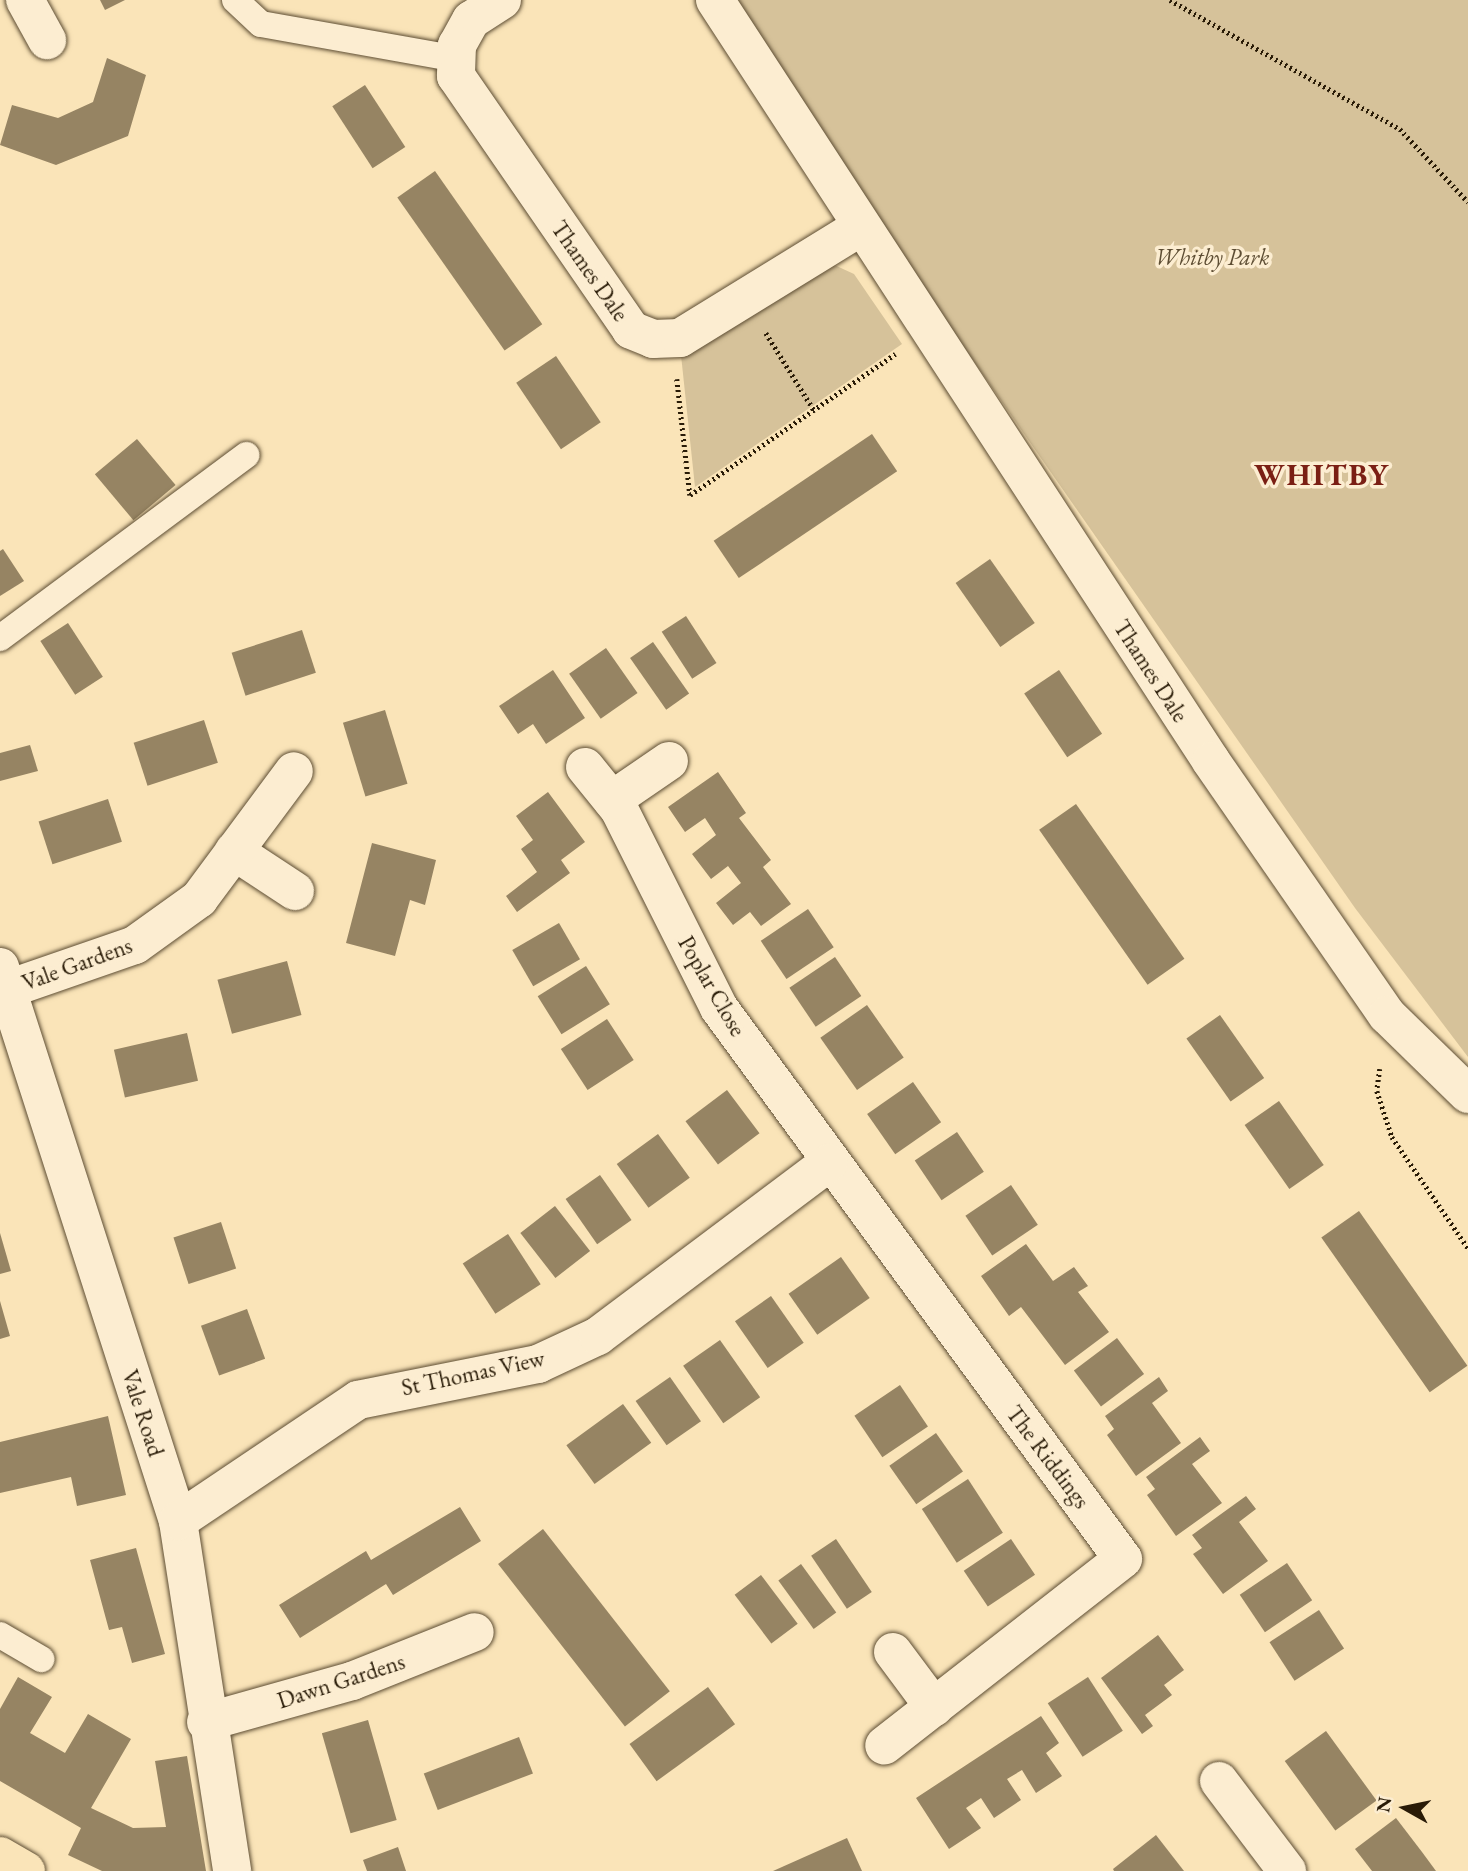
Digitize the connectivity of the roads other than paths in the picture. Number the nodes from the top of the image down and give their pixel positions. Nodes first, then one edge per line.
1 (25, 0) edge
2 (235, 0) edge
3 (502, 0) edge
4 (715, 0) edge
5 (47, 40) dead end
6 (457, 59) junction
7 (859, 228) junction
8 (246, 455) dead end
9 (0, 638) edge
10 (669, 761) dead end
11 (585, 767) dead end
12 (294, 771) dead end
13 (612, 800) junction
14 (234, 851) junction
15 (295, 891) dead end
16 (4, 978) edge
17 (1468, 1094) edge
18 (828, 1163) junction
19 (178, 1521) junction
20 (475, 1632) dead end
21 (0, 1635) edge
22 (892, 1652) dead end
23 (41, 1659) dead end
24 (934, 1707) junction
25 (205, 1722) junction
26 (884, 1746) dead end
27 (1219, 1781) dead end
28 (232, 1871) edge
29 (1287, 1871) edge

1 - 5 street
2 - 6 lane
3 - 6 street
4 - 7 street, Thames Dale
6 - 7 street, Thames Dale
7 - 17 street, Thames Dale
8 - 9 lane
10 - 13 street
11 - 13 street, Poplar Close
12 - 14 street, Vale Gardens
13 - 18 street, Poplar Close
14 - 15 street
14 - 16 street, Vale Gardens
16 - 19 street, Vale Road
18 - 19 street, St Thomas View
18 - 24 street, The Riddings
19 - 25 street, Vale Road
20 - 25 street, Dawn Gardens
21 - 23 lane
22 - 24 street
24 - 26 street, The Riddings
25 - 28 street, Vale Road
27 - 29 street

